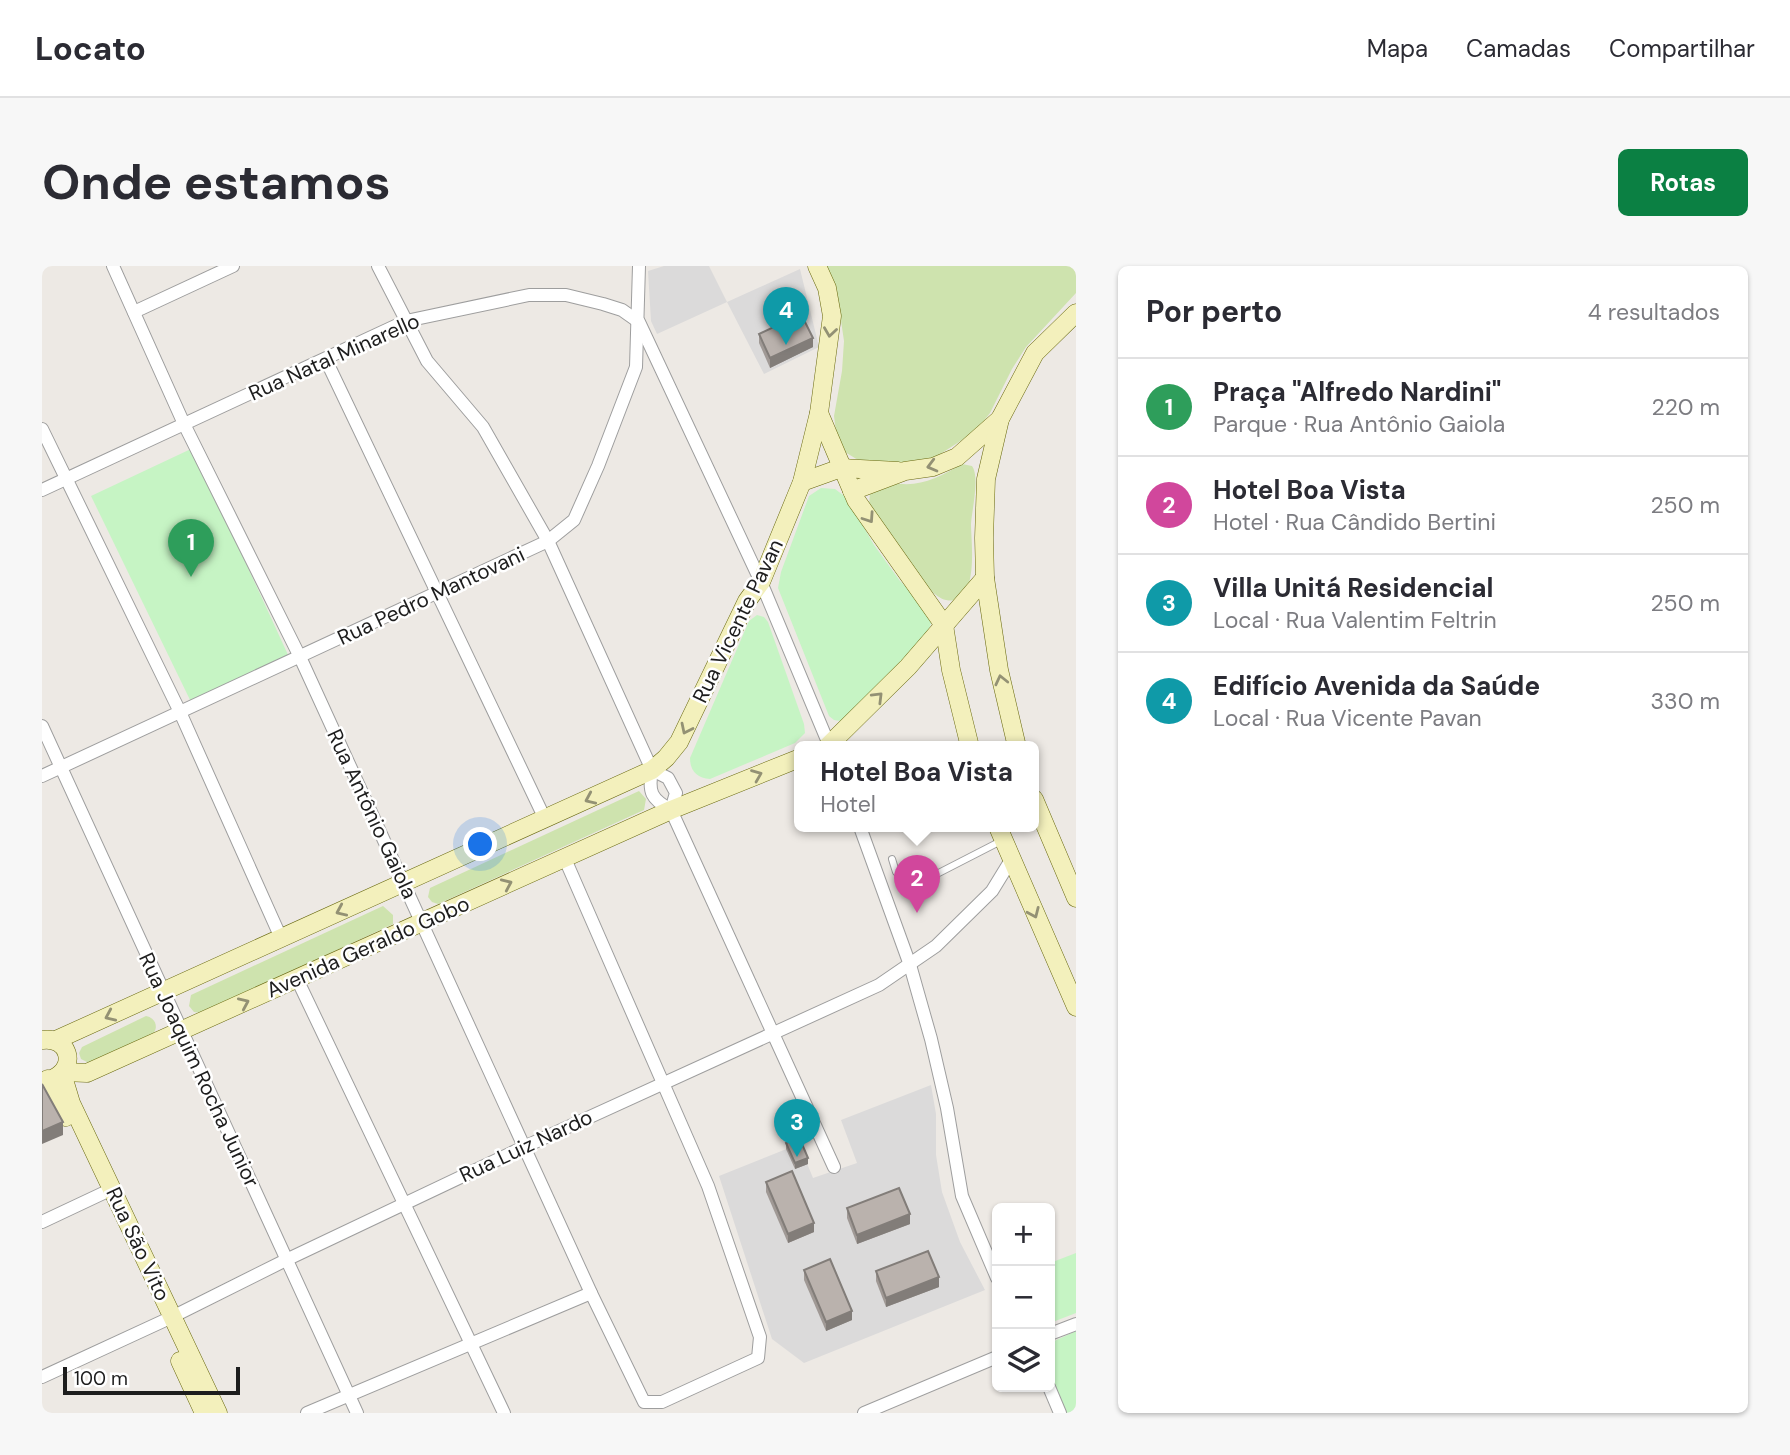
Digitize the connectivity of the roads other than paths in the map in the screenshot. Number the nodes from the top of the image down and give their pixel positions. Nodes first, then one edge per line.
1 (113, 266) edge
2 (233, 266) edge
3 (378, 266) edge
4 (639, 266) edge
5 (817, 266) edge
6 (134, 312) junction
7 (1076, 313) edge
8 (406, 321) junction
9 (639, 323) junction
10 (326, 360) junction
11 (819, 413) junction
12 (1000, 419) junction
13 (184, 424) junction
14 (42, 429) edge
15 (957, 457) junction
16 (841, 468) junction
17 (905, 471) junction
18 (65, 479) junction
19 (986, 479) junction
20 (802, 482) junction
21 (42, 490) edge
22 (852, 491) junction
23 (548, 541) junction
24 (985, 578) junction
25 (761, 582) junction
26 (439, 592) junction
27 (944, 625) junction
28 (300, 657) junction
29 (908, 667) junction
30 (951, 670) junction
31 (180, 712) junction
32 (42, 726) edge
33 (827, 741) edge
34 (834, 741) edge
35 (969, 741) edge
36 (1016, 741) edge
37 (794, 760) edge
38 (62, 767) junction
39 (652, 770) junction
40 (42, 776) edge
41 (671, 810) junction
42 (1039, 811) edge
43 (545, 819) junction
44 (862, 832) edge
45 (1001, 834) edge
46 (565, 859) junction
47 (892, 859) dead end
48 (1011, 860) junction
49 (403, 883) junction
50 (1023, 888) junction
51 (992, 891) junction
52 (1076, 898) edge
53 (423, 922) junction
54 (281, 938) junction
55 (910, 965) junction
56 (297, 979) junction
57 (163, 992) junction
58 (1076, 1007) edge
59 (182, 1031) junction
60 (773, 1034) junction
61 (46, 1040) edge
62 (87, 1073) junction
63 (54, 1075) edge
64 (662, 1083) junction
65 (71, 1103) junction
66 (524, 1147) junction
67 (834, 1167) dead end
68 (107, 1191) junction
69 (404, 1204) junction
70 (42, 1222) edge
71 (286, 1259) junction
72 (992, 1266) edge
73 (591, 1293) junction
74 (167, 1319) junction
75 (1076, 1324) edge
76 (1055, 1332) edge
77 (471, 1344) junction
78 (992, 1359) edge
79 (42, 1377) edge
80 (1051, 1392) edge
81 (349, 1395) junction
82 (204, 1413) edge
83 (218, 1413) edge
84 (307, 1413) edge
85 (358, 1413) edge
86 (504, 1413) edge
87 (864, 1413) edge
88 (1060, 1413) edge

1 - 6 street, Rua Antônio Gaiola
2 - 6 street
3 - 8 street
4 - 9 street, Rua Pedro Mantovani
5 -> 11 street
6 - 13 street, Rua Antônio Gaiola
7 - 12 street
8 - 9 street, Rua Natal Minarello
8 - 10 street, Rua Natal Minarello
8 - 23 street
9 - 23 street, Rua Pedro Mantovani
9 - 25 street
10 - 13 street, Rua Natal Minarello
10 - 26 street
11 - 16 street
11 - 20 street, Rua Vicente Pavan
12 - 15 street
12 - 19 street
13 - 18 street, Rua Natal Minarello
13 - 28 street, Rua Antônio Gaiola
14 - 18 street
15 -> 17 street
15 - 19 street
16 - 17 street
16 - 20 street
16 - 22 street
17 - 22 street
18 - 21 street, Rua Natal Minarello
18 - 31 street
19 - 24 street
20 - 25 street, Rua Vicente Pavan
22 -> 27 street
23 - 26 street, Rua Pedro Mantovani
23 - 39 street
24 - 27 street
36 -> 24 street
25 - 33 street
25 -> 39 street, Rua Vicente Pavan
26 - 28 street, Rua Pedro Mantovani
26 - 43 street
27 - 29 street
27 - 30 street
28 - 31 street, Rua Pedro Mantovani
28 - 49 street, Rua Antônio Gaiola
29 - 30 street
34 -> 29 street
30 - 35 street
31 - 38 street, Rua Pedro Mantovani
31 - 54 street
32 - 38 street, Rua Joaquim Rocha Junior
41 -> 37 street, Avenida Geraldo Gobo
38 - 40 street, Rua Pedro Mantovani
38 - 57 street, Rua Joaquim Rocha Junior
39 - 41 street
39 - 41 street
39 -> 43 street, Avenida Geraldo Gobo
41 - 46 street, Avenida Geraldo Gobo
41 - 60 street
42 - 52 street
43 - 49 street, Avenida Geraldo Gobo
44 - 55 street
45 - 47 lane
45 - 48 street
53 -> 46 street, Avenida Geraldo Gobo
46 - 64 street
48 - 50 street
48 - 51 street, Rua Luiz Nardo
49 - 53 street, Rua Antônio Gaiola
49 -> 54 street, Avenida Geraldo Gobo
50 - 51 street
50 -> 58 street
51 - 55 street, Rua Luiz Nardo
53 - 56 street, Avenida Geraldo Gobo
53 - 66 street, Rua Antônio Gaiola
54 - 57 street, Avenida Geraldo Gobo
55 - 60 street, Rua Luiz Nardo
55 - 72 street
59 -> 56 street, Avenida Geraldo Gobo
56 - 69 street
57 - 59 street, Rua Joaquim Rocha Junior
57 -> 61 street, Avenida Geraldo Gobo
59 - 62 street, Avenida Geraldo Gobo
59 - 71 street, Rua Joaquim Rocha Junior
60 - 64 street, Rua Luiz Nardo
60 - 67 street
61 - 63 street
62 - 63 street, Avenida Geraldo Gobo
62 - 65 street
63 - 65 street, Rua São Vito
63 - 68 street, Rua São Vito
64 - 66 street, Rua Luiz Nardo
64 - 73 street, Rua Antônio Gaiola
65 - 68 street, Rua São Vito
66 - 69 street, Rua Luiz Nardo
66 - 73 street, Rua Antônio Gaiola
68 - 70 street
68 - 74 street, Rua São Vito
69 - 71 street, Rua Luiz Nardo
69 - 77 street
71 - 74 street, Rua Luiz Nardo
71 - 81 street, Rua Joaquim Rocha Junior
73 - 77 street
74 - 79 street, Rua Luiz Nardo
74 - 82 street, Rua São Vito
74 - 83 street, Rua São Vito
75 - 76 street
77 - 81 street
77 - 86 street
78 - 87 street
80 - 88 street
81 - 84 street
81 - 85 street, Rua Joaquim Rocha Junior

